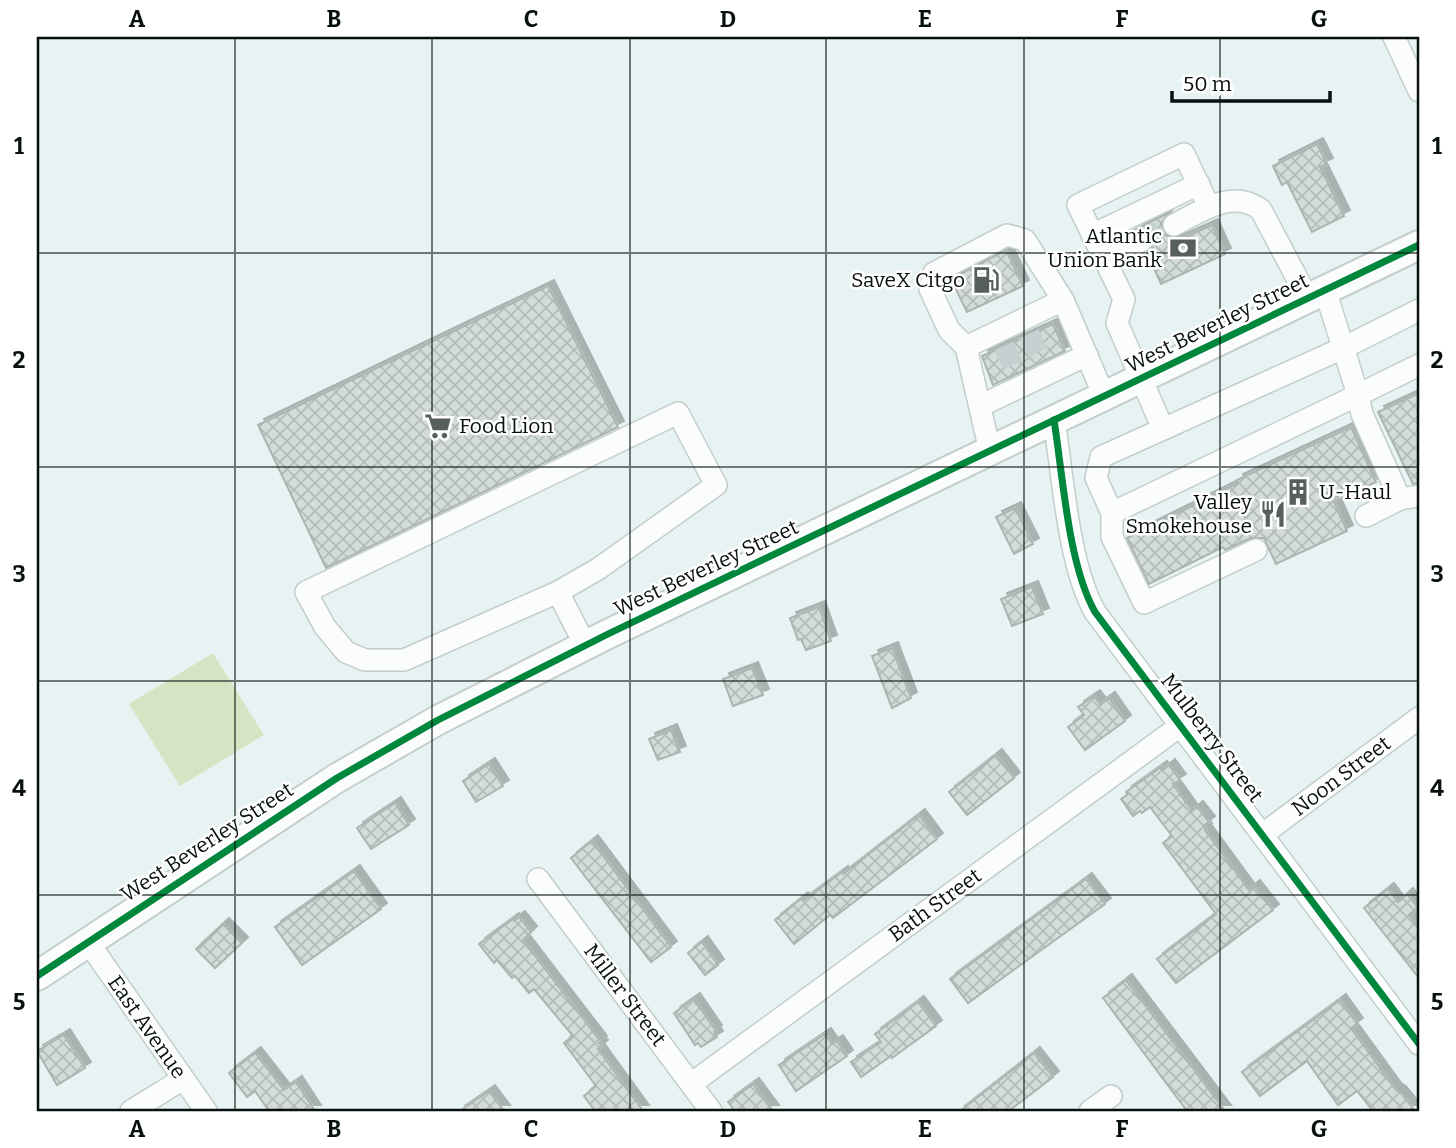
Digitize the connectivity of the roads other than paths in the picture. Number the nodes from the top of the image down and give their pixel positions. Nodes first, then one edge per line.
1 (1394, 37) edge
2 (1419, 90) edge
3 (1199, 184) junction
4 (1209, 207) junction
5 (1174, 225) tunnel mouth
6 (1092, 235) junction
7 (1141, 241) tunnel mouth
8 (1419, 245) edge
9 (1105, 259) junction
10 (1317, 294) junction
11 (1063, 300) junction
12 (1419, 310) edge
13 (966, 347) junction
14 (1343, 348) junction
15 (1087, 355) junction
16 (1419, 365) edge
17 (1139, 379) junction
18 (1358, 395) junction
19 (1104, 396) junction
20 (980, 406) junction
21 (1054, 420) junction
22 (1163, 429) junction
23 (990, 451) junction
24 (1409, 497) edge
25 (1112, 513) junction
26 (1366, 516) dead end
27 (1256, 550) dead end
28 (558, 592) junction
29 (584, 645) junction
30 (1419, 718) edge
31 (1180, 726) junction
32 (1263, 834) junction
33 (538, 879) dead end
34 (88, 942) junction
35 (37, 976) edge
36 (1419, 1044) edge
37 (183, 1079) junction
38 (691, 1084) junction
39 (1111, 1096) dead end
40 (131, 1111) edge
41 (206, 1111) edge
42 (711, 1111) edge
43 (1090, 1111) edge

1 - 2 street
3 - 4 street
3 - 6 street
3 - 6 street
4 - 5 street
4 - 10 street
6 - 9 street
7 - 9 street
8 - 10 main road, West Beverley Street
9 - 17 street
10 - 14 street
10 - 17 main road, West Beverley Street
11 - 13 street
11 - 13 street
11 - 15 street
12 - 14 street
13 - 20 street
14 - 18 street
14 - 22 street
15 - 19 street
15 - 20 street
16 - 18 street
17 - 19 main road, West Beverley Street
17 - 22 street
18 - 24 street
18 - 25 street
19 - 21 main road, West Beverley Street
20 - 23 street
21 - 23 main road, West Beverley Street
21 - 31 street, Mulberry Street
22 - 25 street
23 - 29 main road, West Beverley Street
24 - 26 street
25 - 27 street
28 - 28 street
28 - 29 street
29 - 34 main road, West Beverley Street
30 - 32 street, Noon Street
31 - 32 street, Mulberry Street
31 - 38 street, Bath Street
32 - 36 street, Mulberry Street
33 - 38 street, Miller Street
34 - 35 main road, West Beverley Street
34 - 37 street, East Avenue
37 - 40 street
37 - 41 street, East Avenue
38 - 42 street, Miller Street
39 - 43 street

